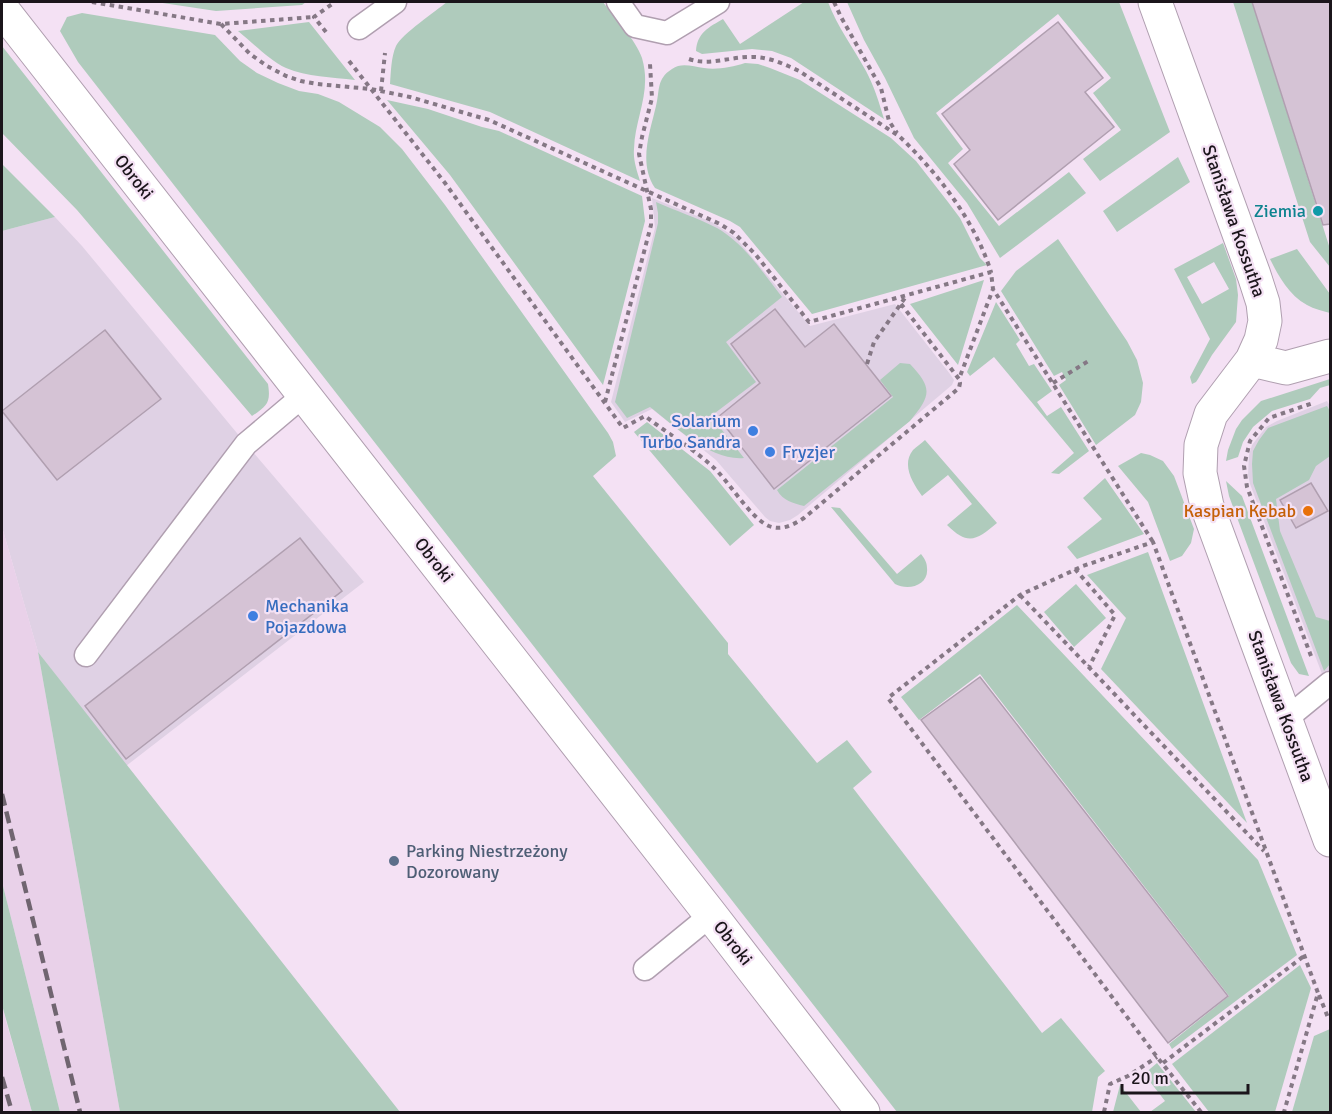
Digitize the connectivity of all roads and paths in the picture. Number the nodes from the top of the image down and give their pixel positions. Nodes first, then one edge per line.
1 (92, 2) edge
2 (335, 2) edge
3 (395, 2) edge
4 (618, 2) edge
5 (718, 2) edge
6 (834, 2) edge
7 (1155, 2) edge
8 (2, 9) edge
9 (314, 17) junction
10 (221, 24) junction
11 (359, 28) dead end
12 (328, 35) dead end
13 (343, 53) dead end
14 (647, 57) dead end
15 (684, 57) dead end
16 (371, 89) junction
17 (899, 136) junction
18 (648, 191) junction
19 (991, 272) junction
20 (993, 289) junction
21 (908, 294) junction
22 (901, 304) junction
23 (1330, 356) edge
24 (1089, 360) dead end
25 (1252, 360) junction
26 (867, 364) dead end
27 (959, 379) junction
28 (1053, 383) junction
29 (304, 395) junction
30 (1318, 401) dead end
31 (605, 403) junction
32 (1154, 542) junction
33 (1075, 569) junction
34 (1020, 595) junction
35 (86, 655) dead end
36 (1089, 668) junction
37 (1327, 686) edge
38 (1286, 719) junction
39 (1330, 840) edge
40 (1267, 854) junction
41 (711, 915) junction
42 (1304, 956) junction
43 (645, 969) dead end
44 (1318, 993) junction
45 (1330, 1020) edge
46 (1157, 1057) junction
47 (1163, 1063) junction
48 (863, 1113) edge
49 (1104, 1113) edge
50 (1201, 1113) edge
51 (1284, 1113) edge

1 - 10 path
2 - 9 path
3 - 11 lane
4 - 5 lane
6 - 17 path
7 - 25 street, Stanisława Kossutha
8 - 29 street, Obroki
9 - 10 path
9 - 12 path
10 - 16 path
13 - 16 path
14 - 18 path
15 - 17 path
16 - 18 path
16 - 31 path
17 - 19 path
18 - 21 path
18 - 31 path
19 - 20 path
19 - 21 path
20 - 27 path
20 - 28 path
21 - 22 path
22 - 26 path
22 - 27 path
23 - 25 street
24 - 28 path
25 - 38 street, Stanisława Kossutha
27 - 31 path
28 - 32 path
29 - 35 lane
29 - 41 street, Obroki
30 - 37 path
32 - 33 path
32 - 40 path
33 - 34 path
33 - 36 path
34 - 36 path
34 - 46 path
36 - 40 path
37 - 38 lane
38 - 39 street, Stanisława Kossutha
40 - 42 path
41 - 43 lane
41 - 48 street, Obroki
42 - 44 path
42 - 47 path
44 - 45 path
44 - 51 path
46 - 47 path
46 - 49 path
47 - 50 path

